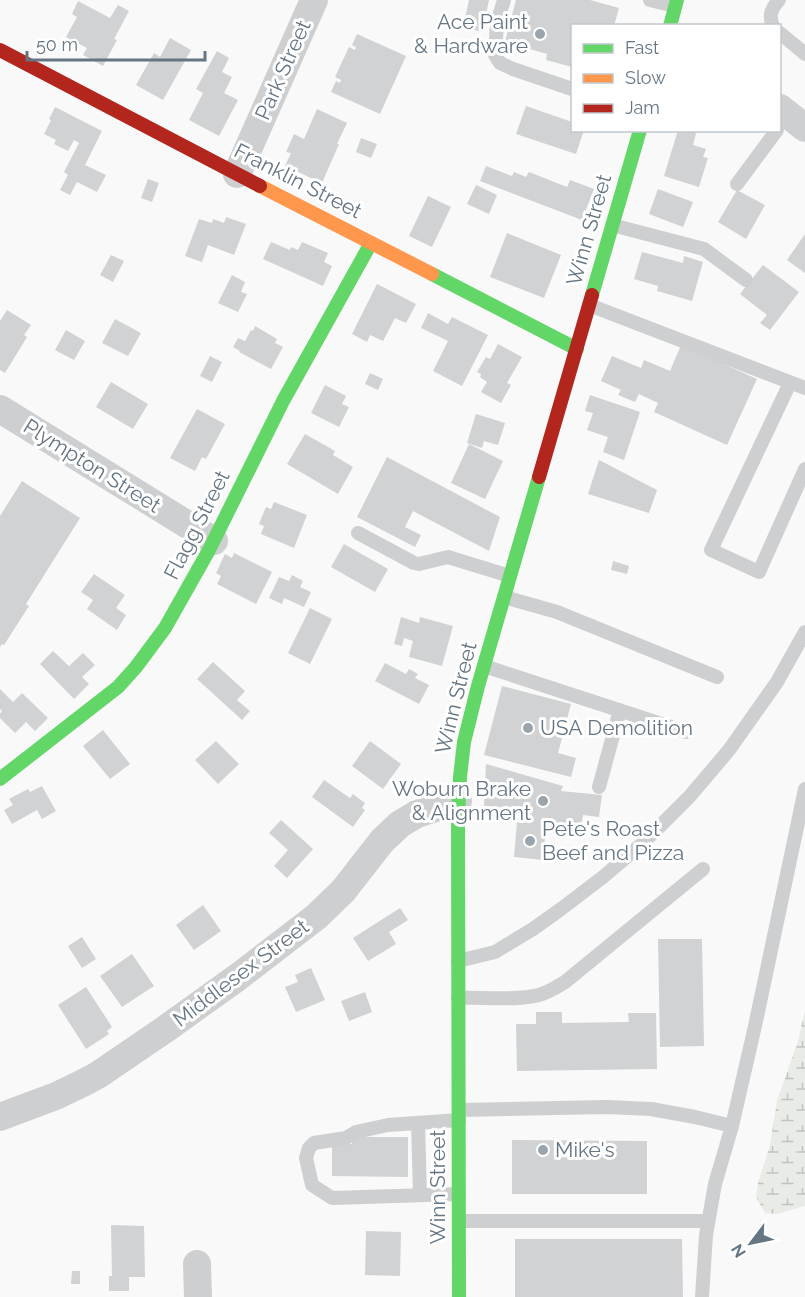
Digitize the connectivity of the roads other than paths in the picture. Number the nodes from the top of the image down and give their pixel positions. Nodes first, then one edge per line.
1 (314, 0) edge
2 (504, 0) edge
3 (650, 0) edge
4 (779, 0) edge
5 (676, 3) edge
6 (671, 24) edge
7 (772, 24) edge
8 (781, 34) edge
9 (0, 50) edge
10 (805, 54) edge
11 (571, 88) edge
12 (639, 132) edge
13 (778, 132) edge
14 (237, 174) junction
15 (737, 184) dead end
16 (612, 225) junction
17 (371, 243) junction
18 (746, 280) dead end
19 (589, 305) junction
20 (577, 349) junction
21 (790, 383) junction
22 (805, 388) edge
23 (0, 409) edge
24 (805, 469) edge
25 (358, 534) dead end
26 (214, 541) junction
27 (510, 576) junction
28 (504, 597) junction
29 (805, 632) edge
30 (484, 666) junction
31 (717, 677) dead end
32 (620, 710) junction
33 (687, 732) dead end
34 (0, 779) edge
35 (598, 787) dead end
36 (805, 789) edge
37 (458, 801) junction
38 (703, 869) dead end
39 (458, 961) junction
40 (458, 998) junction
41 (459, 1115) junction
42 (0, 1117) edge
43 (418, 1123) junction
44 (732, 1126) junction
45 (459, 1194) junction
46 (420, 1195) junction
47 (459, 1221) junction
48 (708, 1221) junction
49 (197, 1264) dead end
50 (198, 1297) edge
51 (459, 1297) edge
52 (702, 1297) edge

1 - 14 street, Park Street
2 - 11 lane
3 - 5 lane
4 - 7 lane
5 - 6 street
8 - 10 lane
9 - 14 street, Franklin Street
12 - 16 street, Winn Street
13 - 15 lane
14 - 17 street, Franklin Street
16 - 18 lane
16 - 19 street, Winn Street
17 - 20 street, Franklin Street
17 - 26 street, Flagg Street
19 - 20 street, Winn Street
19 - 21 lane
20 - 27 street, Winn Street
21 - 22 lane
21 - 24 lane
23 - 26 street, Plympton Street
25 - 27 lane
26 - 34 street, Flagg Street
27 - 28 street, Winn Street
28 - 30 street, Winn Street
28 - 31 lane
29 - 39 lane
30 - 32 lane
30 - 37 street, Winn Street
32 - 33 lane
32 - 35 lane
36 - 44 lane
37 - 39 street, Winn Street
37 - 42 street, Middlesex Street
38 - 40 lane
39 - 40 street, Winn Street
40 - 41 street, Winn Street
41 - 43 lane
41 - 44 lane
41 - 45 street, Winn Street
43 - 46 lane
43 - 46 lane
44 - 48 lane
45 - 46 lane
45 - 47 street, Winn Street
47 - 48 lane
47 - 51 street, Winn Street
48 - 52 lane
49 - 50 street

